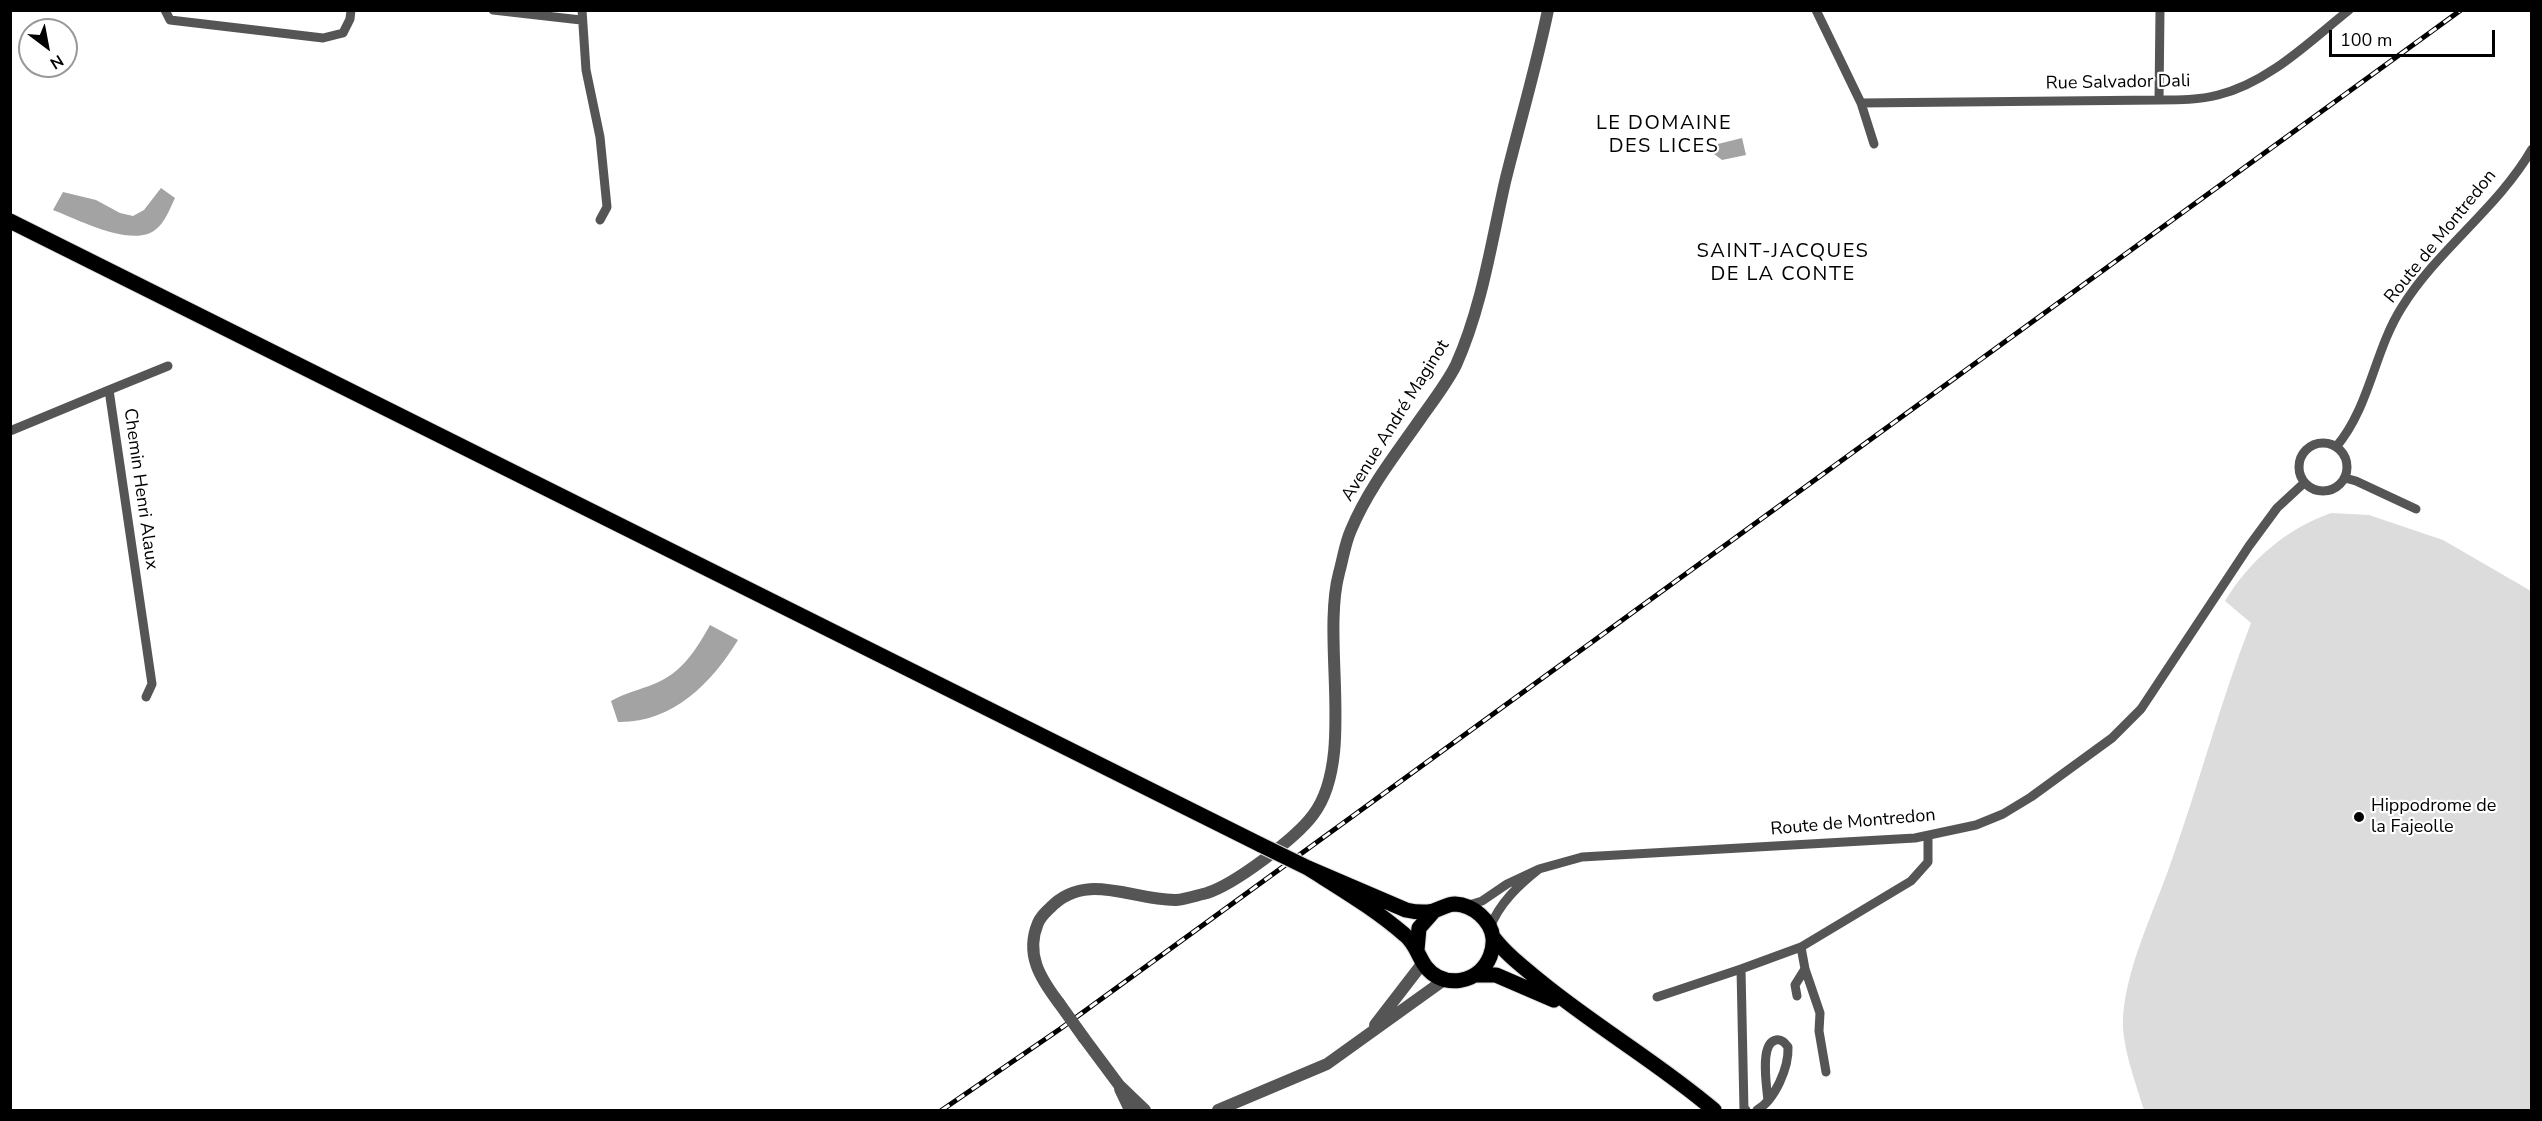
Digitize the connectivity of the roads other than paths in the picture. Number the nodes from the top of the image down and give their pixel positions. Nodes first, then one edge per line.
1 (351, 10) edge
2 (493, 10) edge
3 (1548, 10) edge
4 (1816, 10) edge
5 (2160, 10) edge
6 (2349, 10) edge
7 (167, 15) edge
8 (582, 15) edge
9 (2158, 100) junction
10 (1861, 102) junction
11 (1874, 144) dead end
12 (2532, 149) edge
13 (600, 220) dead end
14 (10, 223) edge
15 (168, 366) dead end
16 (109, 390) junction
17 (10, 431) edge
18 (2336, 447) junction
19 (2345, 478) junction
20 (2304, 483) junction
21 (2416, 509) dead end
22 (146, 697) dead end
23 (1928, 836) junction
24 (1308, 868) junction
25 (1539, 869) junction
26 (1466, 906) junction
27 (1434, 911) junction
28 (1491, 933) junction
29 (1801, 947) junction
30 (1419, 957) junction
31 (1741, 969) junction
32 (1805, 969) junction
33 (1476, 975) junction
34 (1444, 980) junction
35 (1797, 996) dead end
36 (1657, 997) dead end
37 (1576, 1011) junction
38 (1367, 1036) junction
39 (1826, 1072) dead end
40 (1119, 1085) junction
41 (1768, 1101) junction
42 (1232, 1108) edge
43 (1130, 1110) edge
44 (1145, 1110) edge
45 (1218, 1110) edge
46 (1714, 1110) edge
47 (1746, 1110) edge
48 (1758, 1110) edge

1 - 7 street
2 - 8 street
3 - 40 street, Avenue André Maginot, bridge
4 - 10 street
5 - 9 street
6 - 9 street, Rue Salvador Dali
8 - 13 street
9 - 10 street, Rue Salvador Dali
10 - 11 street
12 - 18 street, Route de Montredon
14 - 24 main road, bridge
15 - 16 street
16 - 17 street, Chemin Henri Alaux
16 - 22 street, Chemin Henri Alaux
18 - 19 street
18 - 20 street
19 - 20 street
19 - 21 street
20 - 23 street, Route de Montredon
23 - 25 street, Route de Montredon
23 - 29 street
24 - 27 main road
24 - 30 main road
25 - 26 street
25 - 28 street
26 - 27 main road
26 - 28 main road
27 - 30 main road
28 - 33 main road
28 - 37 main road
29 - 31 street
29 - 32 street
30 - 34 main road
30 - 38 street
31 - 36 street
31 - 47 street
32 - 35 street
32 - 39 street
33 - 34 main road
33 - 37 main road
34 - 38 street
37 - 46 main road
38 - 42 street
40 - 43 street
40 - 44 street
41 - 41 street
41 - 48 street
42 - 45 street

